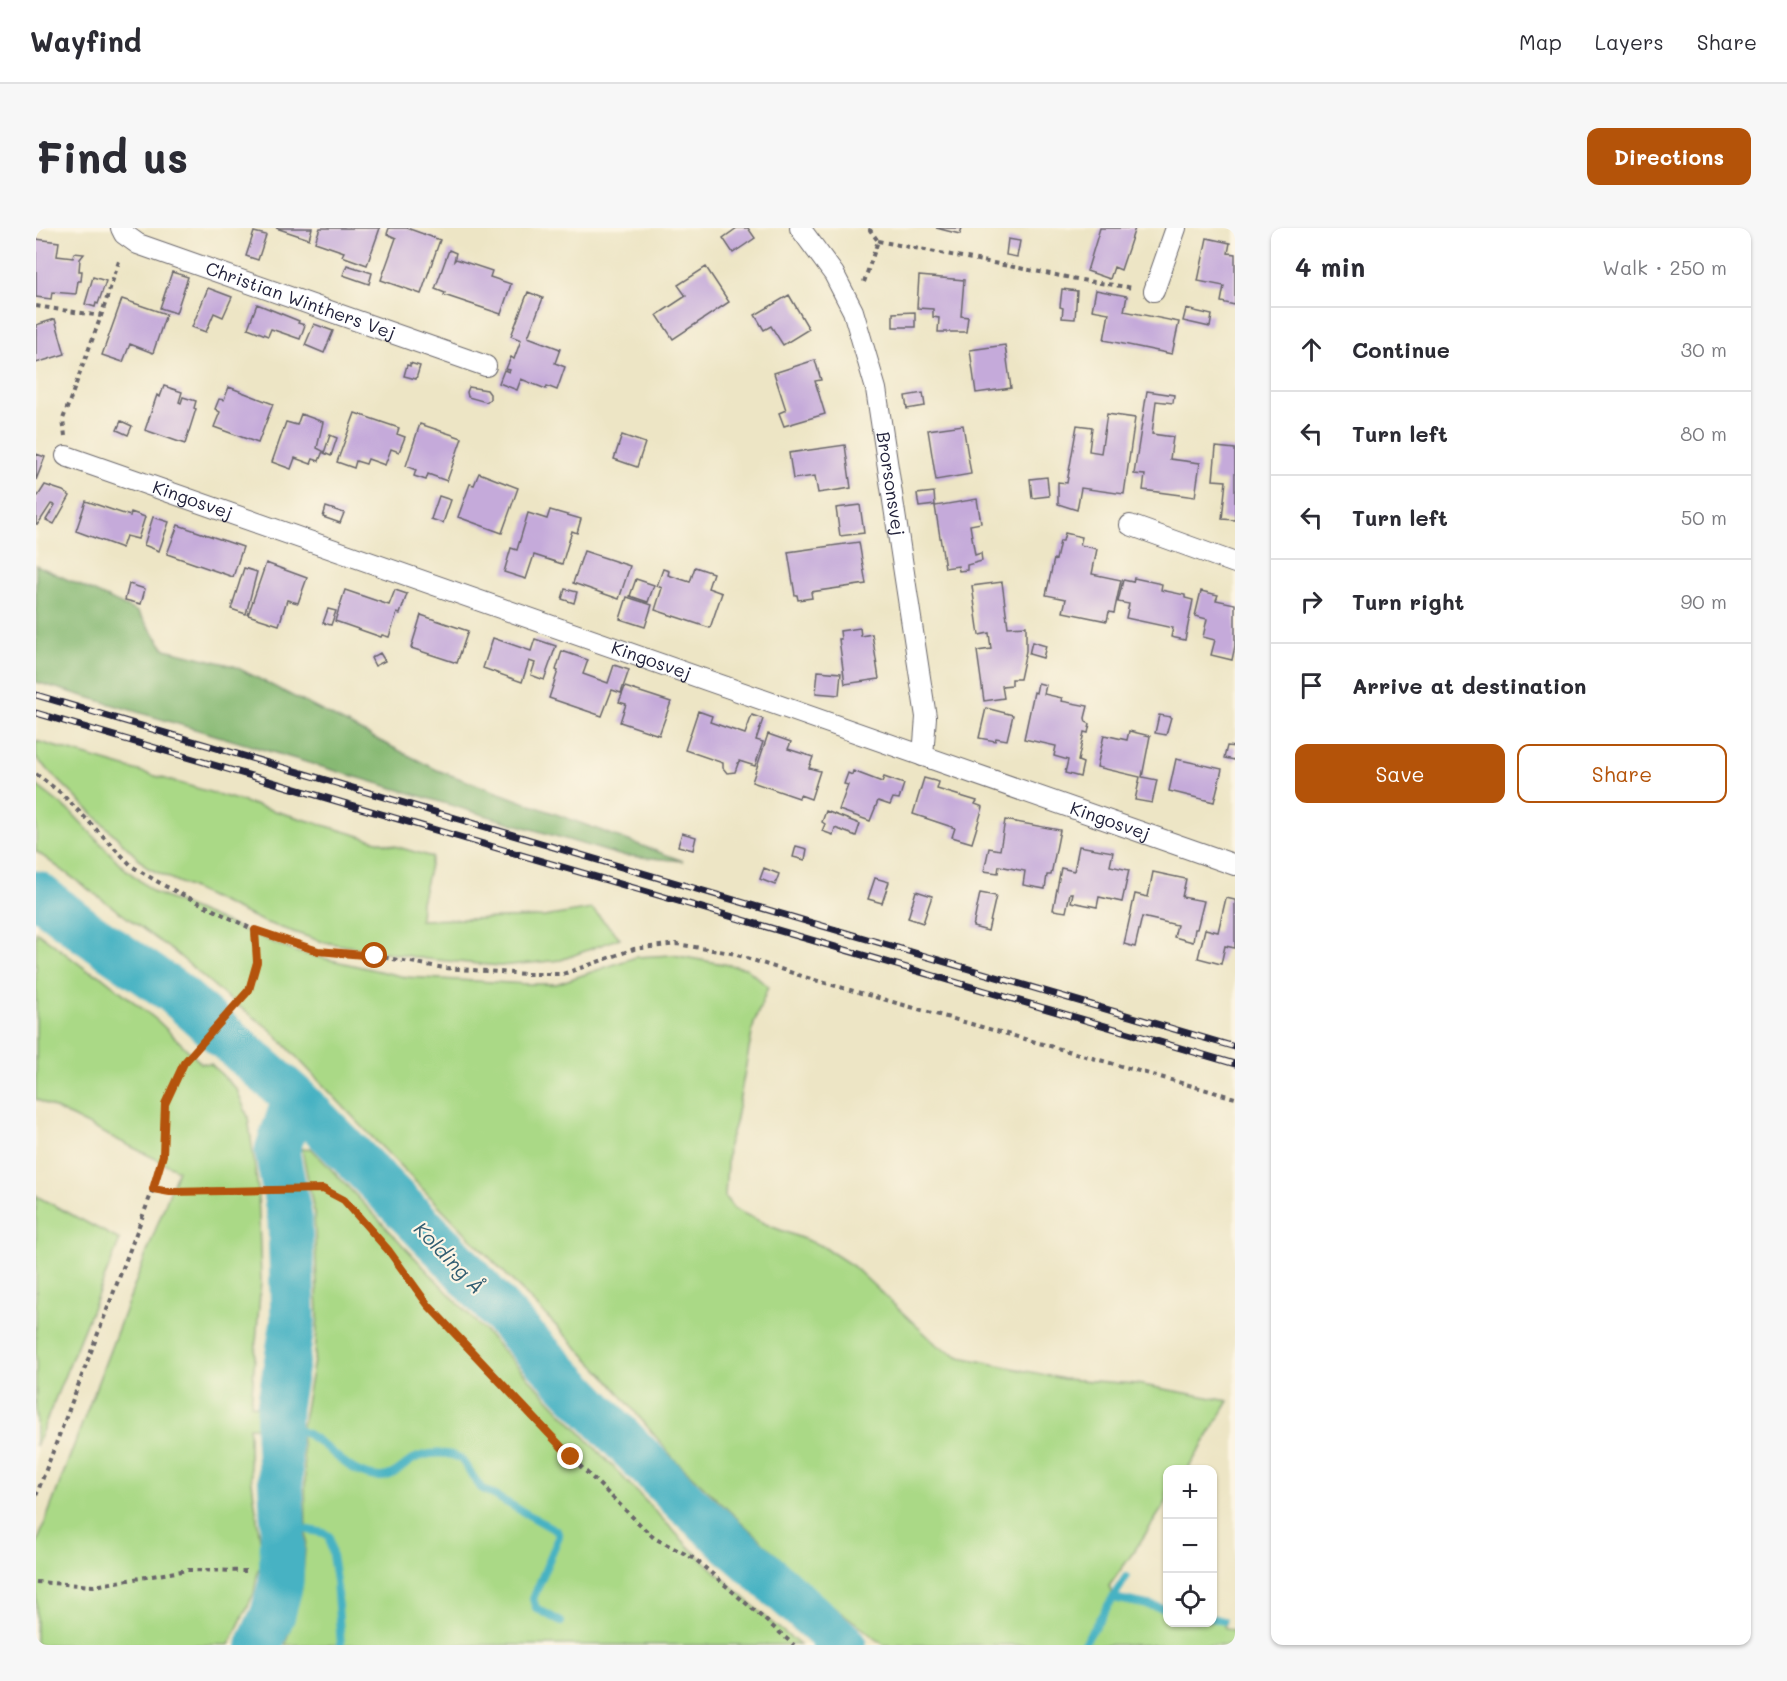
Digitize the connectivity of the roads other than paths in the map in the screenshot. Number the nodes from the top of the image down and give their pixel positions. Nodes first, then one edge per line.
1 (121, 228) edge
2 (800, 228) edge
3 (1176, 228) edge
4 (1154, 291) road end
5 (486, 366) dead end
6 (66, 456) road end
7 (1130, 525) dead end
8 (1235, 563) edge
9 (922, 756) junction
10 (1235, 866) edge

1 - 5 street, Christian Winthers Vej
2 - 9 street, Brorsonsvej
3 - 4 street
6 - 9 street, Kingosvej
7 - 8 street
9 - 10 street, Kingosvej

